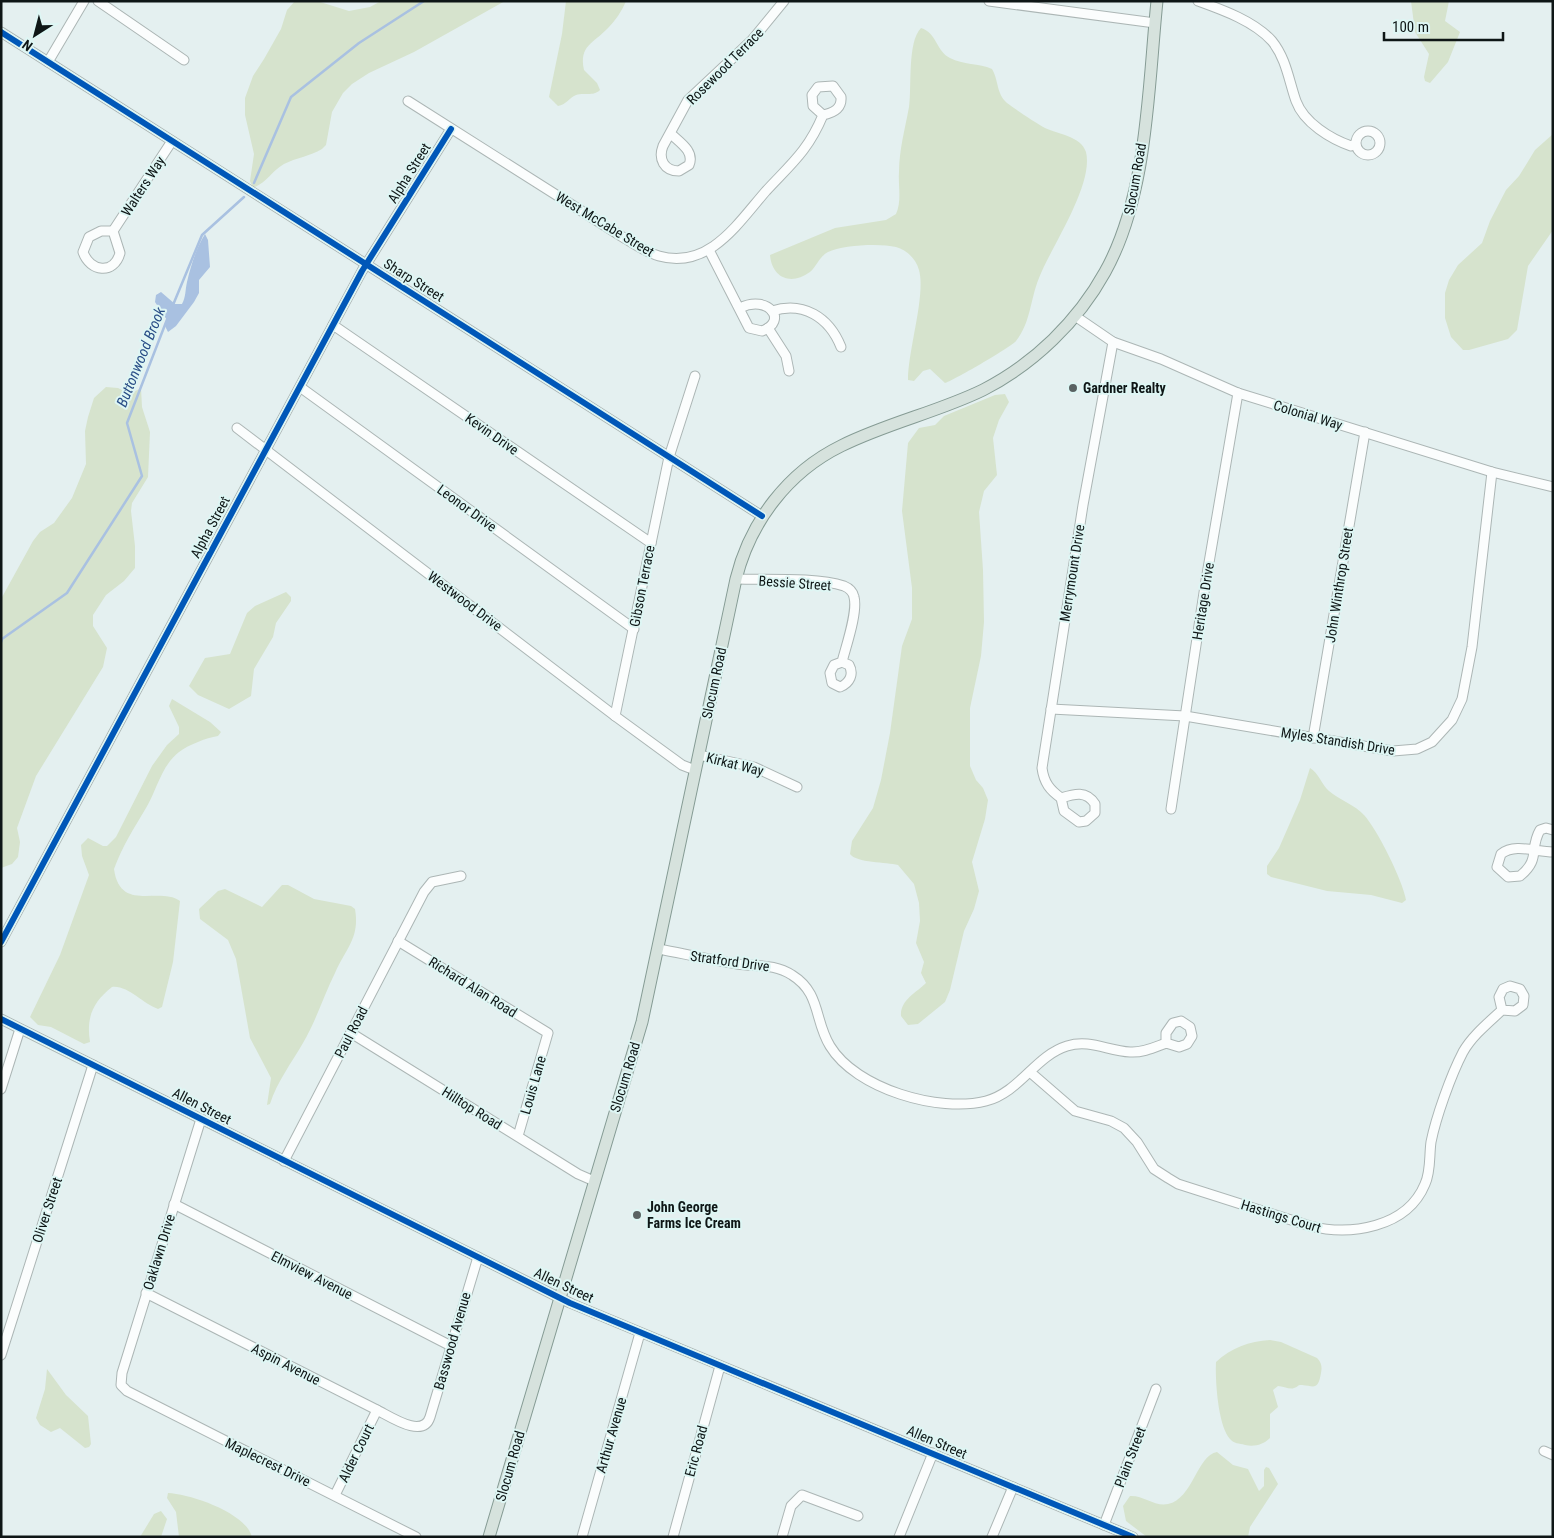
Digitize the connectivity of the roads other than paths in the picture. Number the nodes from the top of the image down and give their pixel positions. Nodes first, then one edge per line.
1 (84, 1) edge
2 (98, 1) edge
3 (784, 1) edge
4 (989, 1) edge
5 (1157, 1) edge
6 (1198, 1) edge
7 (1155, 23) junction
8 (1, 32) edge
9 (184, 60) dead end
10 (48, 62) junction
11 (408, 100) dead end
12 (822, 115) dead end
13 (451, 129) junction
14 (670, 132) dead end
15 (172, 141) junction
16 (1355, 144) dead end
17 (113, 231) junction
18 (708, 250) junction
19 (366, 264) junction
20 (740, 308) junction
21 (772, 310) junction
22 (1075, 316) junction
23 (333, 325) junction
24 (768, 328) junction
25 (1113, 342) junction
26 (841, 346) dead end
27 (789, 371) dead end
28 (694, 376) dead end
29 (300, 388) junction
30 (1238, 394) junction
31 (237, 428) dead end
32 (1365, 432) junction
33 (267, 449) junction
34 (669, 457) junction
35 (1492, 472) junction
36 (1553, 487) edge
37 (762, 516) junction
38 (651, 542) junction
39 (736, 579) junction
40 (634, 629) junction
41 (842, 662) dead end
42 (1051, 709) junction
43 (615, 716) junction
44 (1185, 716) junction
45 (1313, 738) junction
46 (699, 755) junction
47 (695, 770) junction
48 (797, 787) dead end
49 (1061, 798) dead end
50 (1171, 809) dead end
51 (1553, 830) edge
52 (1553, 852) edge
53 (461, 876) dead end
54 (398, 941) junction
55 (1, 942) edge
56 (659, 949) junction
57 (1502, 1010) dead end
58 (1, 1019) edge
59 (20, 1029) junction
60 (351, 1033) junction
61 (548, 1033) joint
62 (1166, 1043) dead end
63 (93, 1065) junction
64 (1030, 1072) junction
65 (1, 1090) edge
66 (201, 1119) junction
67 (518, 1136) junction
68 (284, 1161) junction
69 (594, 1181) junction
70 (174, 1204) junction
71 (478, 1257) junction
72 (146, 1293) junction
73 (560, 1298) junction
74 (640, 1333) junction
75 (451, 1346) junction
76 (1, 1355) edge
77 (720, 1366) junction
78 (121, 1385) joint
79 (1156, 1389) dead end
80 (377, 1410) junction
81 (427, 1424) joint
82 (1544, 1451) dead end
83 (933, 1453) junction
84 (1553, 1455) edge
85 (1013, 1487) junction
86 (336, 1495) junction
87 (858, 1516) dead end
88 (1104, 1525) junction
89 (416, 1537) edge
90 (490, 1537) edge
91 (582, 1537) edge
92 (673, 1537) edge
93 (782, 1537) edge
94 (899, 1537) edge
95 (992, 1537) edge
96 (1133, 1537) edge

1 - 10 street
2 - 9 street
3 - 14 street, Rosewood Terrace
4 - 7 street
5 - 7 main road, Slocum Road
6 - 16 street
7 - 22 main road, Slocum Road
8 - 10 street, Sharp Street
10 - 15 street, Sharp Street
11 - 13 street, West McCabe Street
12 - 18 street, West McCabe Street
13 - 18 street, West McCabe Street
13 - 19 street, Alpha Street
15 - 17 street, Walters Way
15 - 19 street, Sharp Street
17 - 17 street, Walters Way
18 - 20 street
19 - 23 street, Alpha Street
19 - 34 street, Sharp Street
20 - 21 street
20 - 24 street
21 - 24 street
21 - 26 street
22 - 25 street, Colonial Way
22 - 37 main road, Slocum Road
23 - 29 street, Alpha Street
23 - 38 street, Kevin Drive
24 - 27 street
25 - 30 street, Colonial Way
25 - 42 street, Merrymount Drive
28 - 34 street, Gibson Terrace
29 - 33 street, Alpha Street
29 - 40 street, Leonor Drive
30 - 32 street, Colonial Way
30 - 44 street, Heritage Drive
31 - 33 street, Westwood Drive
32 - 35 street, Colonial Way
32 - 45 street, John Winthrop Street
33 - 43 street, Westwood Drive
33 - 55 street, Alpha Street
34 - 37 street, Sharp Street
34 - 38 street, Gibson Terrace
35 - 36 street, Colonial Way
35 - 45 street, Myles Standish Drive
37 - 39 main road, Slocum Road
38 - 40 street, Gibson Terrace
39 - 41 street, Bessie Street
39 - 46 main road, Slocum Road
40 - 43 street, Gibson Terrace
42 - 44 street, Myles Standish Drive
42 - 49 street, Merrymount Drive
43 - 47 street, Westwood Drive
44 - 45 street, Myles Standish Drive
44 - 50 street, Heritage Drive
46 - 47 main road, Slocum Road
46 - 48 street, Kirkat Way
47 - 56 main road, Slocum Road
51 - 52 street
53 - 54 street, Paul Road
54 - 60 street, Paul Road
54 - 61 street, Richard Alan Road
56 - 64 street, Stratford Drive
56 - 69 main road, Slocum Road
57 - 64 street, Hastings Court
58 - 59 street, Allen Street
59 - 63 street, Allen Street
59 - 65 street
60 - 67 street, Hilltop Road
60 - 68 street, Paul Road
61 - 67 street, Louis Lane
62 - 64 street, Stratford Drive
63 - 66 street, Allen Street
63 - 76 street, Oliver Street
66 - 68 street, Allen Street
66 - 70 street, Oaklawn Drive
67 - 69 street, Hilltop Road
68 - 71 street, Allen Street
69 - 73 main road, Slocum Road
70 - 72 street, Oaklawn Drive
70 - 75 street, Elmview Avenue
71 - 73 street, Allen Street
71 - 75 street, Basswood Avenue
72 - 78 street, Oaklawn Drive
72 - 80 street, Aspin Avenue
73 - 74 street, Allen Street
73 - 90 main road, Slocum Road
74 - 77 street, Allen Street
74 - 91 street, Arthur Avenue
75 - 81 street, Basswood Avenue
77 - 83 street, Allen Street
77 - 92 street, Eric Road
78 - 86 street, Maplecrest Drive
79 - 88 street, Plain Street
80 - 81 street, Aspin Avenue
80 - 86 street, Alder Court
82 - 84 street
83 - 85 street, Allen Street
83 - 94 street
85 - 88 street, Allen Street
85 - 95 street
86 - 89 street, Maplecrest Drive
87 - 93 street
88 - 96 street, Allen Street

